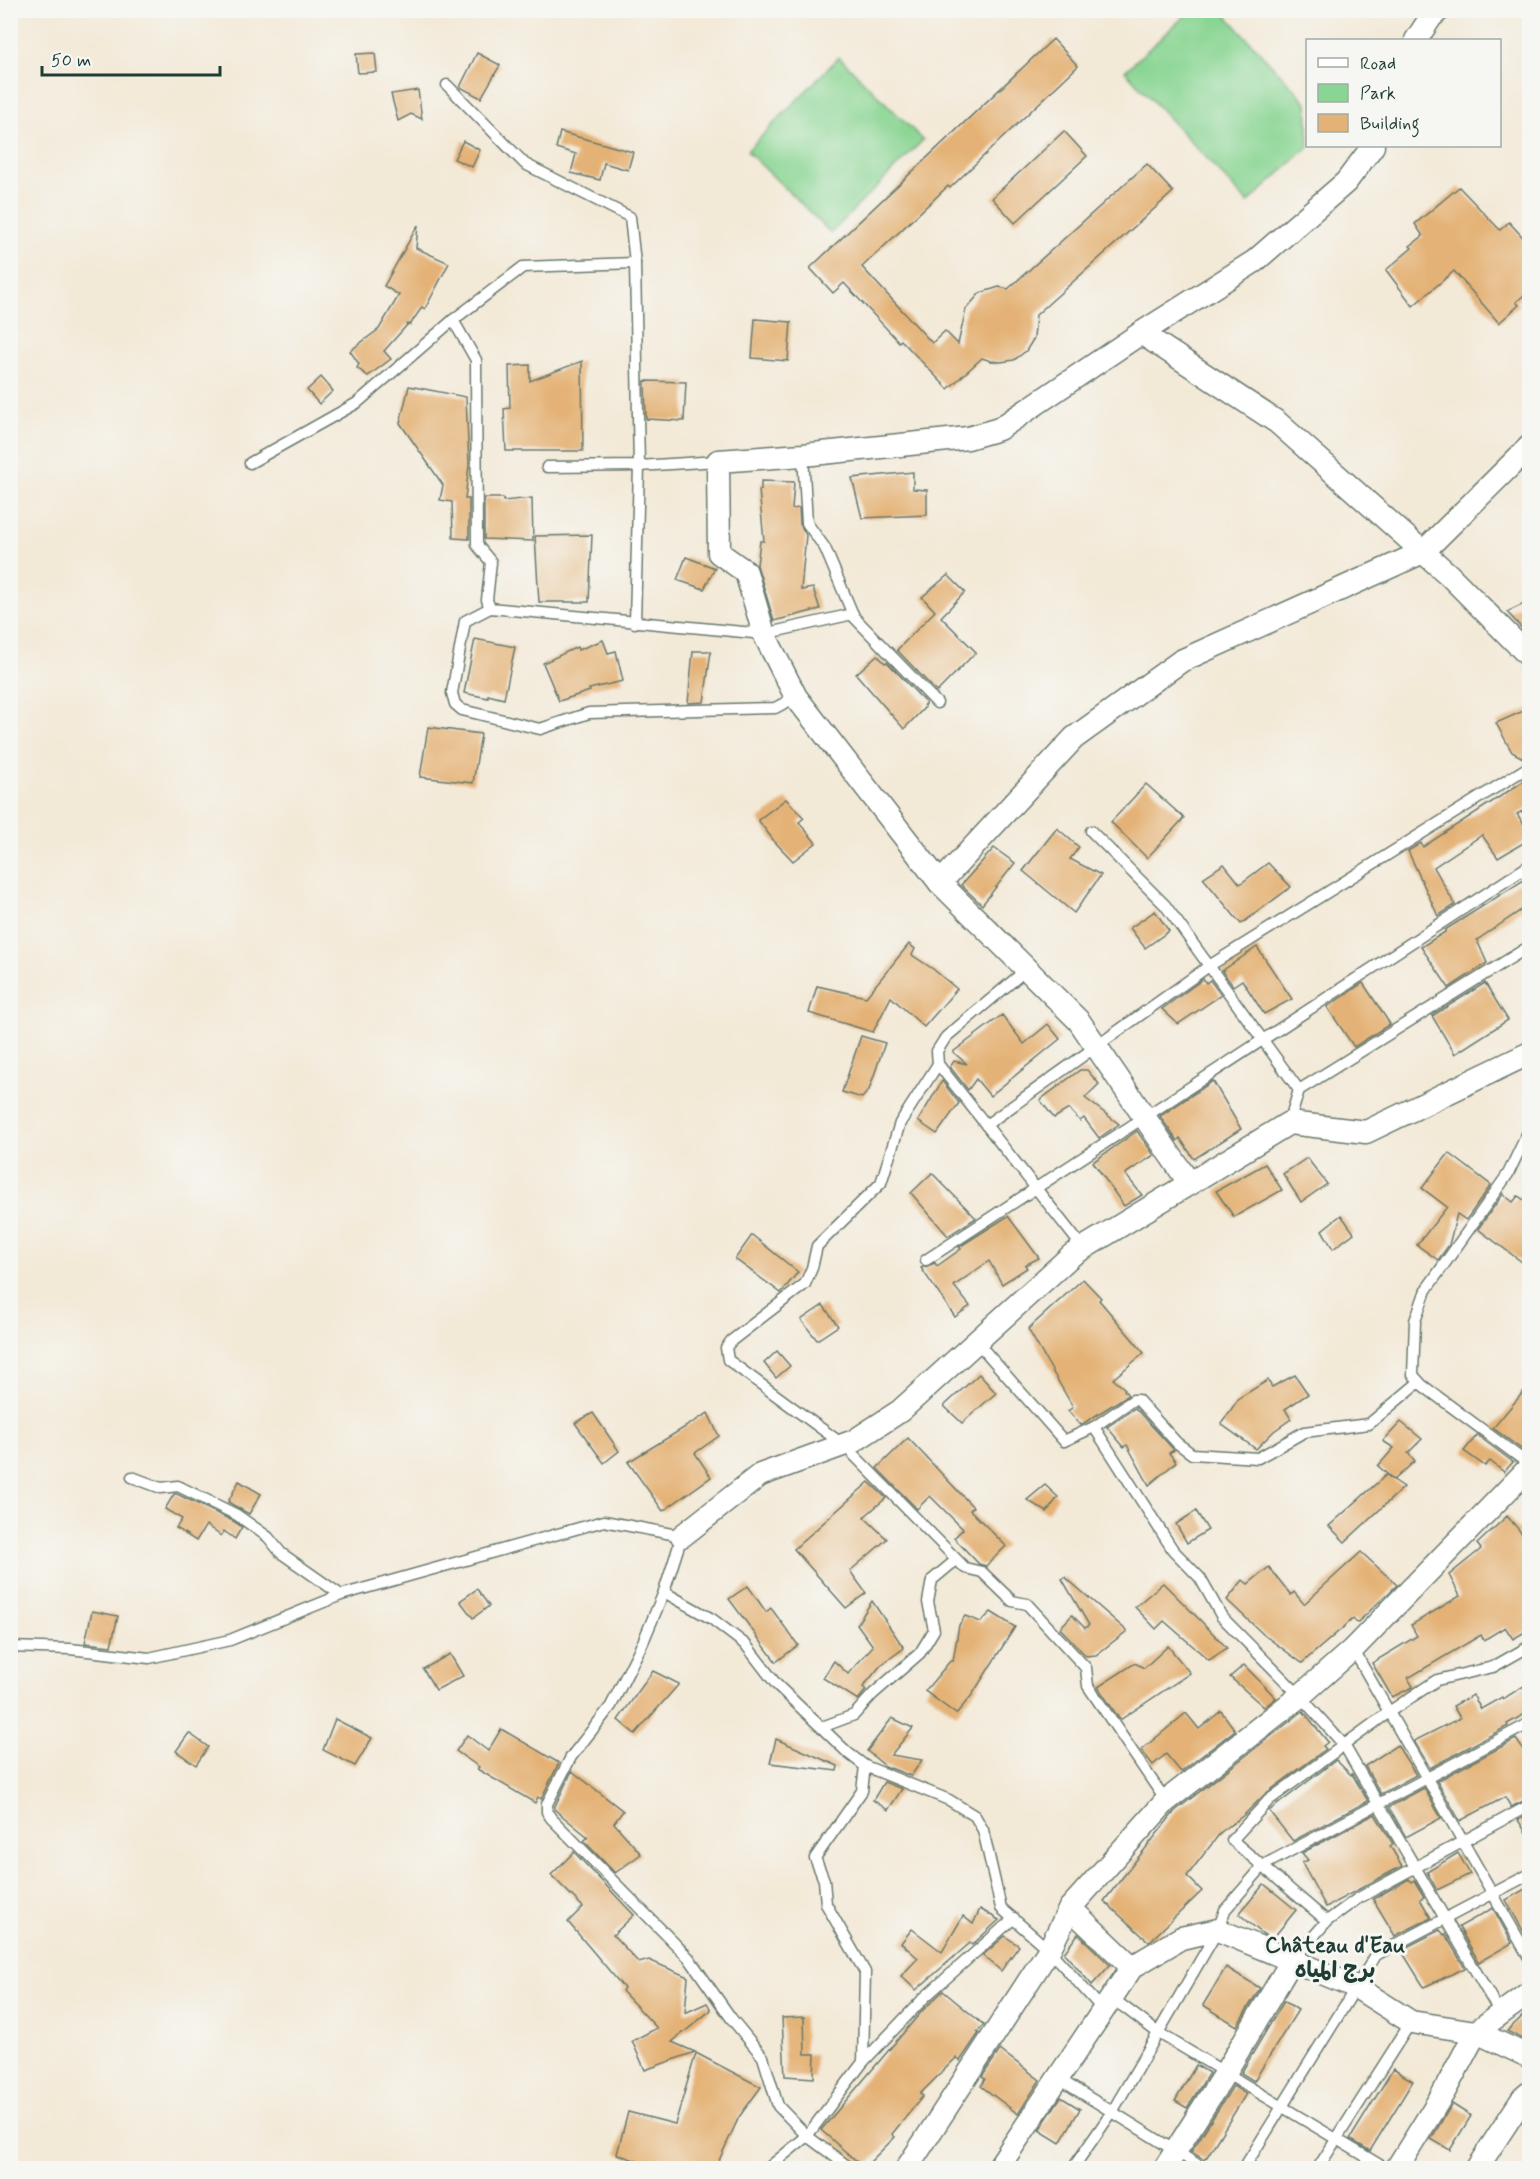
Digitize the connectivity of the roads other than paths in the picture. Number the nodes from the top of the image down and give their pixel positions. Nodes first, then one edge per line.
1 (1439, 10) edge
2 (1417, 39) edge
3 (447, 85) dead end
4 (1372, 147) edge
5 (635, 263) junction
6 (453, 320) junction
7 (1141, 333) junction
8 (1530, 446) edge
9 (803, 455) junction
10 (718, 461) junction
11 (250, 463) dead end
12 (639, 466) junction
13 (547, 467) dead end
14 (1423, 552) junction
15 (490, 608) junction
16 (853, 614) junction
17 (636, 622) junction
18 (764, 634) junction
19 (1530, 657) edge
20 (796, 697) junction
21 (937, 703) dead end
22 (1530, 766) edge
23 (1092, 831) dead end
24 (1530, 865) edge
25 (940, 883) junction
26 (1530, 946) edge
27 (1209, 966) junction
28 (1027, 969) junction
29 (1263, 1040) junction
30 (1096, 1045) junction
31 (1530, 1053) edge
32 (938, 1064) junction
33 (1299, 1090) junction
34 (1145, 1117) junction
35 (1289, 1123) junction
36 (986, 1125) junction
37 (1530, 1128) edge
38 (1190, 1184) junction
39 (1036, 1188) junction
40 (1083, 1248) junction
41 (926, 1260) dead end
42 (976, 1341) junction
43 (1419, 1382) junction
44 (1094, 1427) junction
45 (845, 1446) junction
46 (1527, 1474) edge
47 (132, 1477) dead end
48 (682, 1536) junction
49 (956, 1560) junction
50 (664, 1592) junction
51 (341, 1595) junction
52 (1530, 1646) edge
53 (10, 1647) edge
54 (1353, 1649) junction
55 (1300, 1696) junction
56 (1389, 1712) junction
57 (1530, 1723) edge
58 (822, 1727) junction
59 (1344, 1745) junction
60 (864, 1766) junction
61 (1426, 1778) junction
62 (1166, 1801) junction
63 (1378, 1803) junction
64 (1530, 1805) edge
65 (1463, 1842) junction
66 (1264, 1866) junction
67 (1415, 1867) junction
68 (1530, 1874) edge
69 (1492, 1895) junction
70 (1070, 1908) junction
71 (1014, 1918) junction
72 (1445, 1918) junction
73 (1327, 1921) junction
74 (1218, 1930) junction
75 (1050, 1950) junction
76 (1530, 1959) edge
77 (1291, 1962) junction
78 (1132, 1967) junction
79 (1356, 1987) junction
80 (1530, 1992) edge
81 (1108, 2004) junction
82 (1500, 2013) junction
83 (1411, 2022) junction
84 (1157, 2032) junction
85 (1476, 2032) junction
86 (1530, 2057) edge
87 (863, 2062) junction
88 (1225, 2073) junction
89 (1059, 2079) junction
90 (1530, 2092) edge
91 (1283, 2107) junction
92 (1112, 2112) junction
93 (807, 2136) junction
94 (1336, 2139) junction
95 (1170, 2160) edge
96 (1004, 2165) edge
97 (845, 2168) edge
98 (768, 2169) edge
99 (907, 2169) edge
100 (1073, 2169) edge
101 (1203, 2169) edge
102 (1244, 2169) edge
103 (1318, 2169) edge
104 (1385, 2169) edge
105 (1397, 2169) edge
106 (1477, 2169) edge

1 - 2 street
3 - 5 lane
4 - 7 street
5 - 6 lane
5 - 12 lane
6 - 11 lane
6 - 15 lane
7 - 9 street
7 - 14 street
8 - 14 street
9 - 10 street
9 - 16 lane
10 - 12 lane
10 - 18 street
12 - 13 lane
12 - 17 lane
14 - 19 street
14 - 25 street
15 - 17 lane
15 - 20 lane
16 - 18 lane
16 - 21 lane
17 - 18 lane
18 - 20 street
20 - 25 street
22 - 27 lane
23 - 27 lane
24 - 29 lane
25 - 28 street
26 - 33 lane
27 - 29 lane
27 - 30 lane
28 - 30 street
28 - 32 lane
29 - 33 lane
29 - 34 lane
30 - 34 street
30 - 36 lane
31 - 35 street
32 - 36 lane
32 - 45 lane
33 - 35 lane
34 - 38 street
34 - 39 lane
35 - 38 street
36 - 39 lane
37 - 43 lane
38 - 40 street
39 - 40 lane
39 - 41 lane
40 - 42 street
42 - 44 lane
42 - 45 street
43 - 44 lane
43 - 46 lane
44 - 55 lane
45 - 48 street
45 - 49 lane
46 - 54 street
47 - 51 lane
48 - 50 lane
48 - 51 lane
49 - 58 lane
49 - 62 lane
50 - 58 lane
50 - 93 lane
51 - 53 lane
52 - 56 lane
54 - 55 street
54 - 56 lane
55 - 59 lane
55 - 62 street
56 - 59 lane
56 - 61 lane
57 - 61 lane
58 - 60 lane
59 - 63 lane
59 - 66 lane
60 - 71 lane
60 - 87 lane
61 - 63 lane
61 - 65 lane
62 - 70 street
63 - 66 lane
63 - 67 lane
64 - 65 lane
65 - 67 lane
65 - 69 lane
66 - 73 lane
66 - 74 lane
67 - 72 lane
67 - 73 lane
68 - 69 lane
69 - 72 lane
69 - 76 lane
70 - 75 street
70 - 78 street
71 - 75 lane
71 - 87 lane
72 - 79 lane
72 - 82 lane
73 - 77 lane
74 - 77 street
74 - 78 street
74 - 84 lane
75 - 81 lane
75 - 99 street
77 - 79 street
77 - 88 street
78 - 81 street
79 - 83 street
79 - 91 lane
80 - 82 street
81 - 84 lane
81 - 89 street
82 - 85 street
83 - 85 street
83 - 94 lane
84 - 88 lane
84 - 92 lane
85 - 86 street
85 - 105 street
87 - 93 lane
88 - 91 lane
88 - 95 street
89 - 92 lane
89 - 96 street
90 - 106 street
91 - 94 lane
91 - 102 lane
92 - 95 lane
92 - 100 lane
93 - 97 lane
93 - 98 lane
94 - 103 lane
94 - 104 lane
95 - 101 lane

